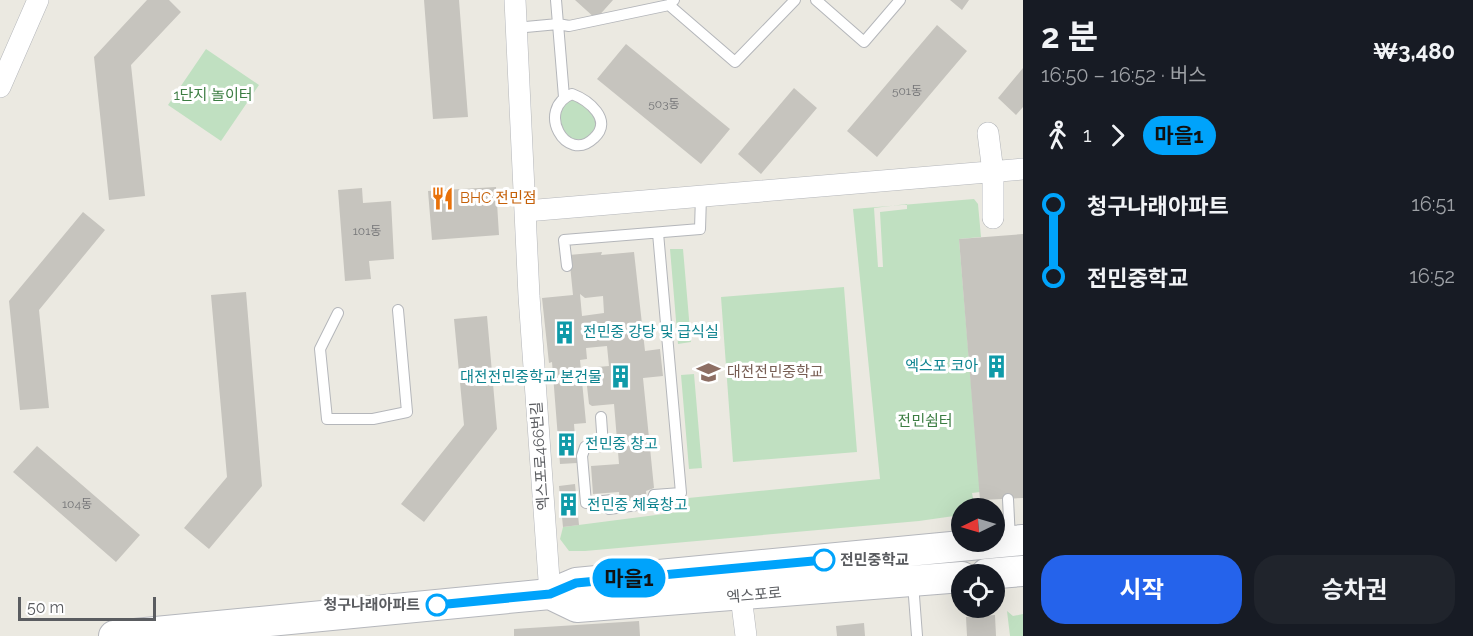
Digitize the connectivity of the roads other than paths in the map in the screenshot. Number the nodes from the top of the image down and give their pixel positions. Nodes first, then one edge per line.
1 (38, 0) edge
2 (515, 0) edge
3 (556, 0) edge
4 (795, 0) edge
5 (816, 0) edge
6 (900, 0) edge
7 (672, 3) edge
8 (829, 4) edge
9 (558, 24) junction
10 (515, 28) junction
11 (0, 87) edge
12 (564, 97) junction
13 (988, 133) dead end
14 (1023, 169) edge
15 (993, 172) junction
16 (701, 196) junction
17 (526, 211) junction
18 (993, 218) dead end
19 (658, 233) junction
20 (567, 266) dead end
21 (398, 310) dead end
22 (338, 313) dead end
23 (601, 417) dead end
24 (1008, 499) dead end
25 (1017, 540) edge
26 (911, 567) junction
27 (1023, 571) edge
28 (1005, 572) edge
29 (951, 575) edge
30 (739, 582) junction
31 (550, 594) junction
32 (167, 634) edge
33 (114, 636) edge
34 (746, 636) edge
35 (917, 636) edge

1 - 11 street
2 - 10 street, 엑스포로466번길
3 - 9 lane
4 - 7 lane
5 - 8 lane
6 - 8 lane
7 - 9 lane
9 - 10 lane
9 - 12 lane
10 - 17 street, 엑스포로466번길
12 - 12 lane
13 - 15 street
14 - 15 street
15 - 16 street
15 - 18 street
16 - 17 street
16 - 19 lane
17 - 31 street, 엑스포로466번길
19 - 20 lane
19 - 23 lane
21 - 22 lane
24 - 25 lane
25 - 26 main road, 엑스포로
26 - 29 main road, 엑스포로
26 - 30 main road, 엑스포로
26 - 35 lane
27 - 28 main road
30 - 31 main road, 엑스포로
30 - 34 street
31 - 32 main road, 엑스포로
32 - 33 main road, 엑스포로

